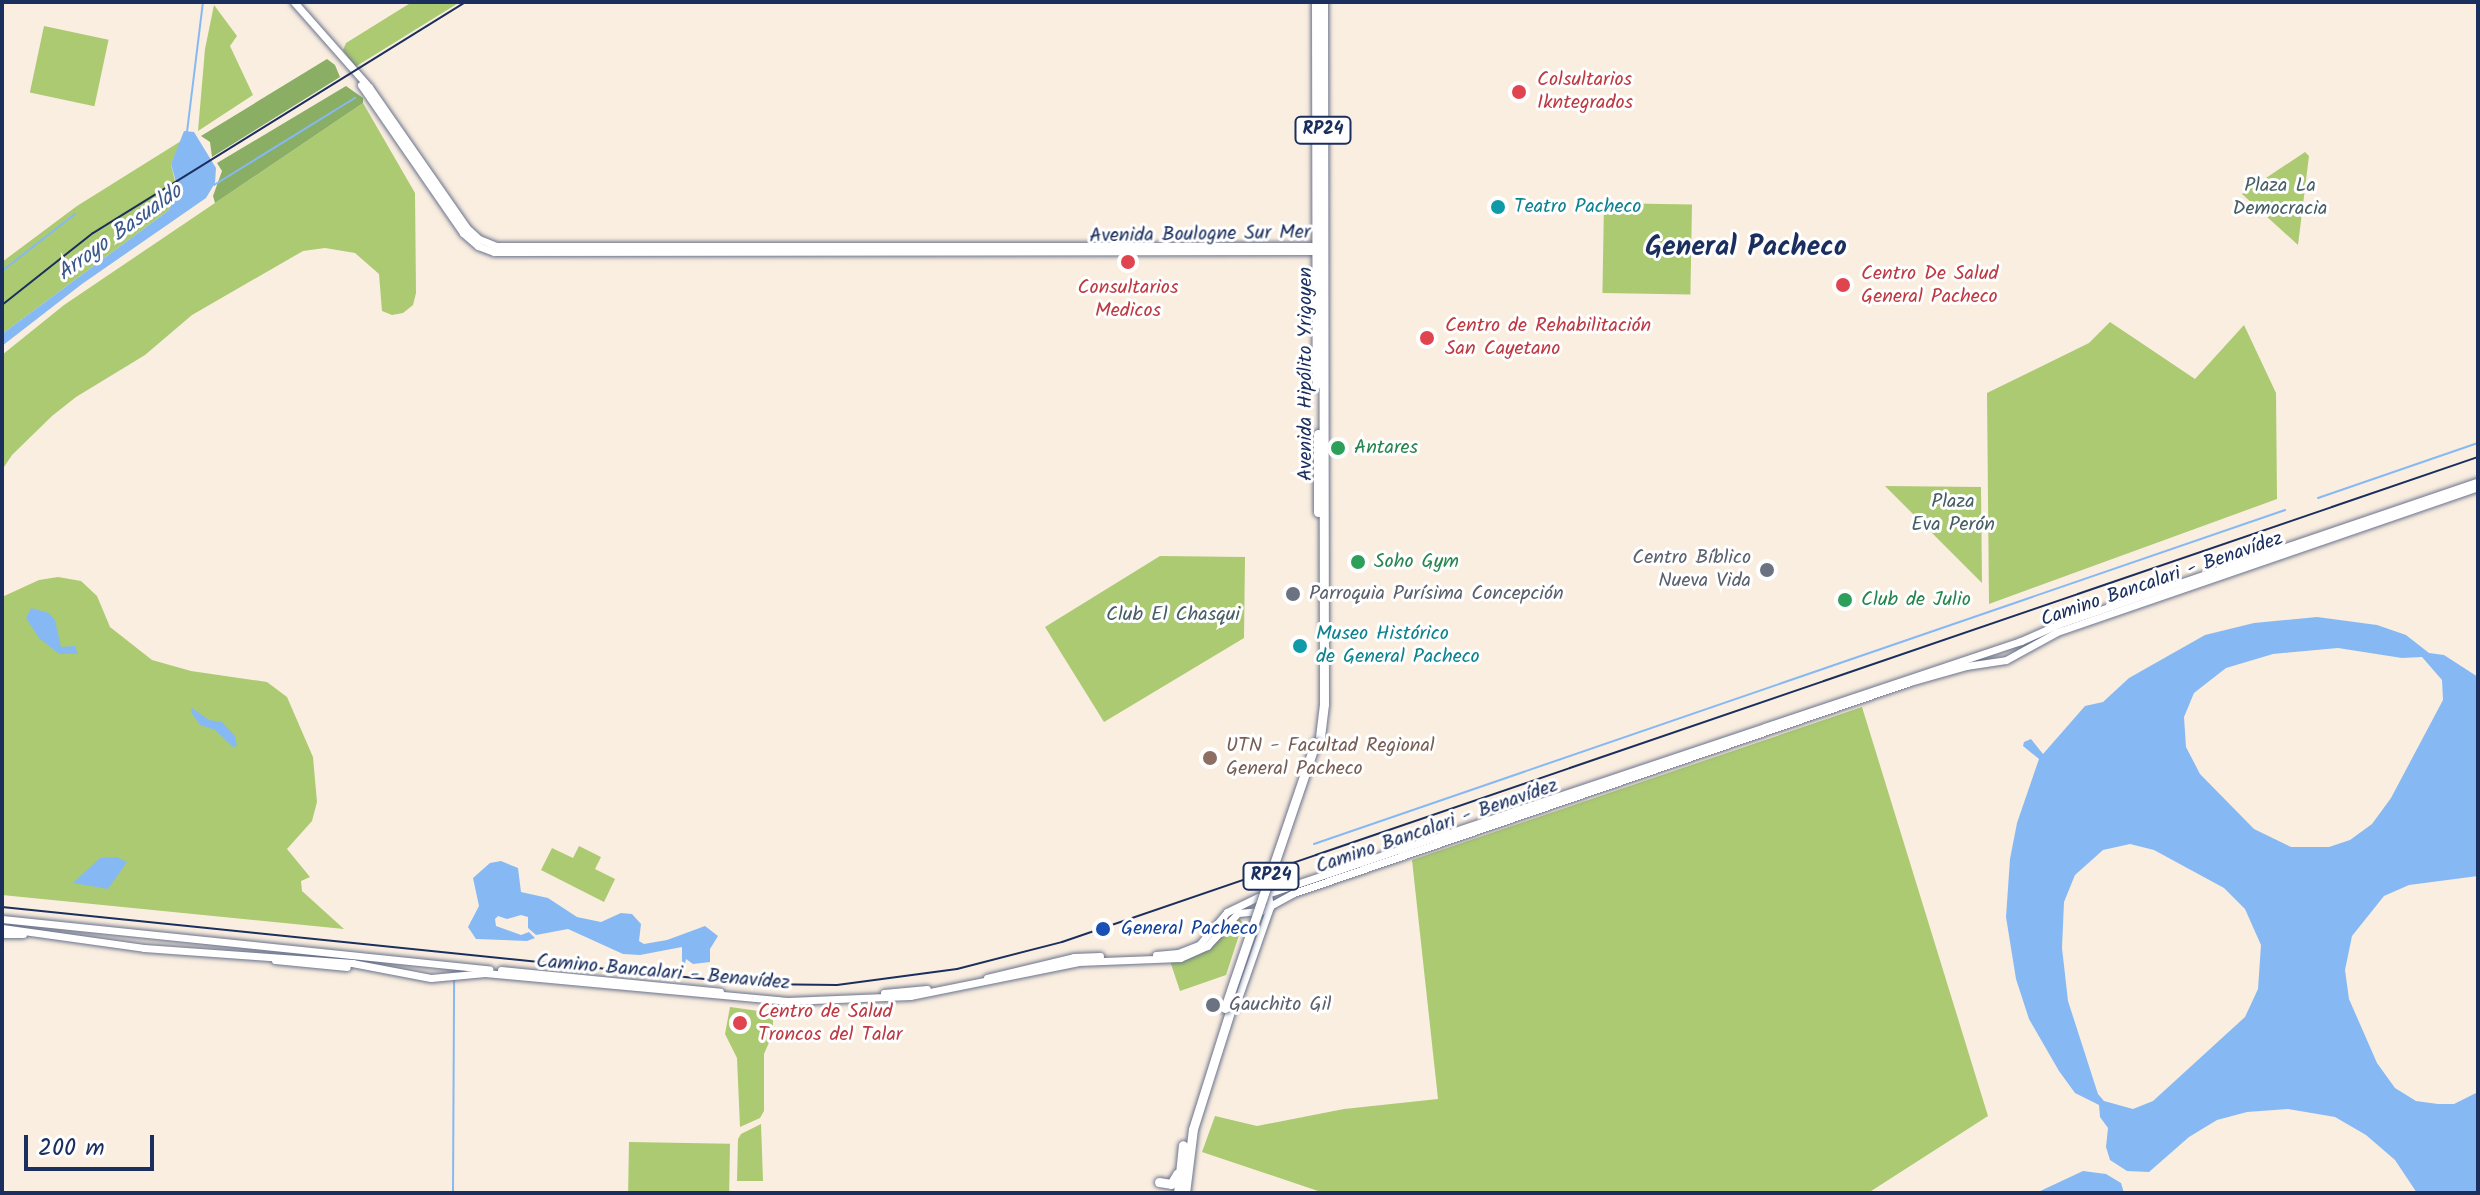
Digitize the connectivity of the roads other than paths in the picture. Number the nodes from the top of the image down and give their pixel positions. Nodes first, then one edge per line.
1 (294, 2) edge
2 (1316, 2) edge
3 (1323, 2) edge
4 (1319, 249) junction
5 (2478, 484) edge
6 (2003, 645) junction
7 (1991, 649) junction
8 (2012, 657) junction
9 (1992, 663) junction
10 (1268, 894) junction
11 (1270, 907) junction
12 (2, 919) edge
13 (86, 927) junction
14 (2, 928) edge
15 (43, 933) junction
16 (2, 934) edge
17 (211, 940) junction
18 (136, 947) junction
19 (170, 949) junction
20 (407, 959) junction
21 (420, 975) junction
22 (1229, 1005) junction
23 (1194, 1151) joint
24 (1180, 1163) junction
25 (1175, 1181) junction
26 (1159, 1182) dead end
27 (1168, 1193) edge
28 (1178, 1193) edge
29 (1185, 1193) edge

1 - 4 main road, Avenida Boulogne Sur Mer
2 - 4 main road, Avenida Hipólito Yrigoyen / RP24
3 - 4 main road, Avenida Hipólito Yrigoyen / RP24
4 - 22 main road, Avenida Hipólito Yrigoyen / RP24, bridge
5 - 6 main road, Camino Bancalari - Benavídez
5 - 8 main road, Camino Bancalari - Benavídez
6 - 7 main road, Camino Bancalari - Benavídez
6 - 8 main road
7 - 9 main road
7 - 10 main road, Camino Bancalari - Benavídez
8 - 9 main road, Camino Bancalari - Benavídez
9 - 11 main road, Camino Bancalari - Benavídez
10 - 11 main road
10 - 20 main road, Camino Bancalari - Benavídez
11 - 21 main road, Camino Bancalari - Benavídez
11 - 23 main road
12 - 13 main road, Camino Bancalari - Benavídez
13 - 17 main road, Camino Bancalari - Benavídez
13 - 18 main road
14 - 15 main road
15 - 16 main road
15 - 18 main road
17 - 19 main road
17 - 20 main road, Camino Bancalari - Benavídez
18 - 19 main road
19 - 21 main road, Camino Bancalari - Benavídez
20 - 21 main road
22 - 24 main road, RP24
22 - 29 main road, RP24
23 - 29 main road
24 - 25 main road
24 - 28 main road, RP24
25 - 26 main road
25 - 27 main road

